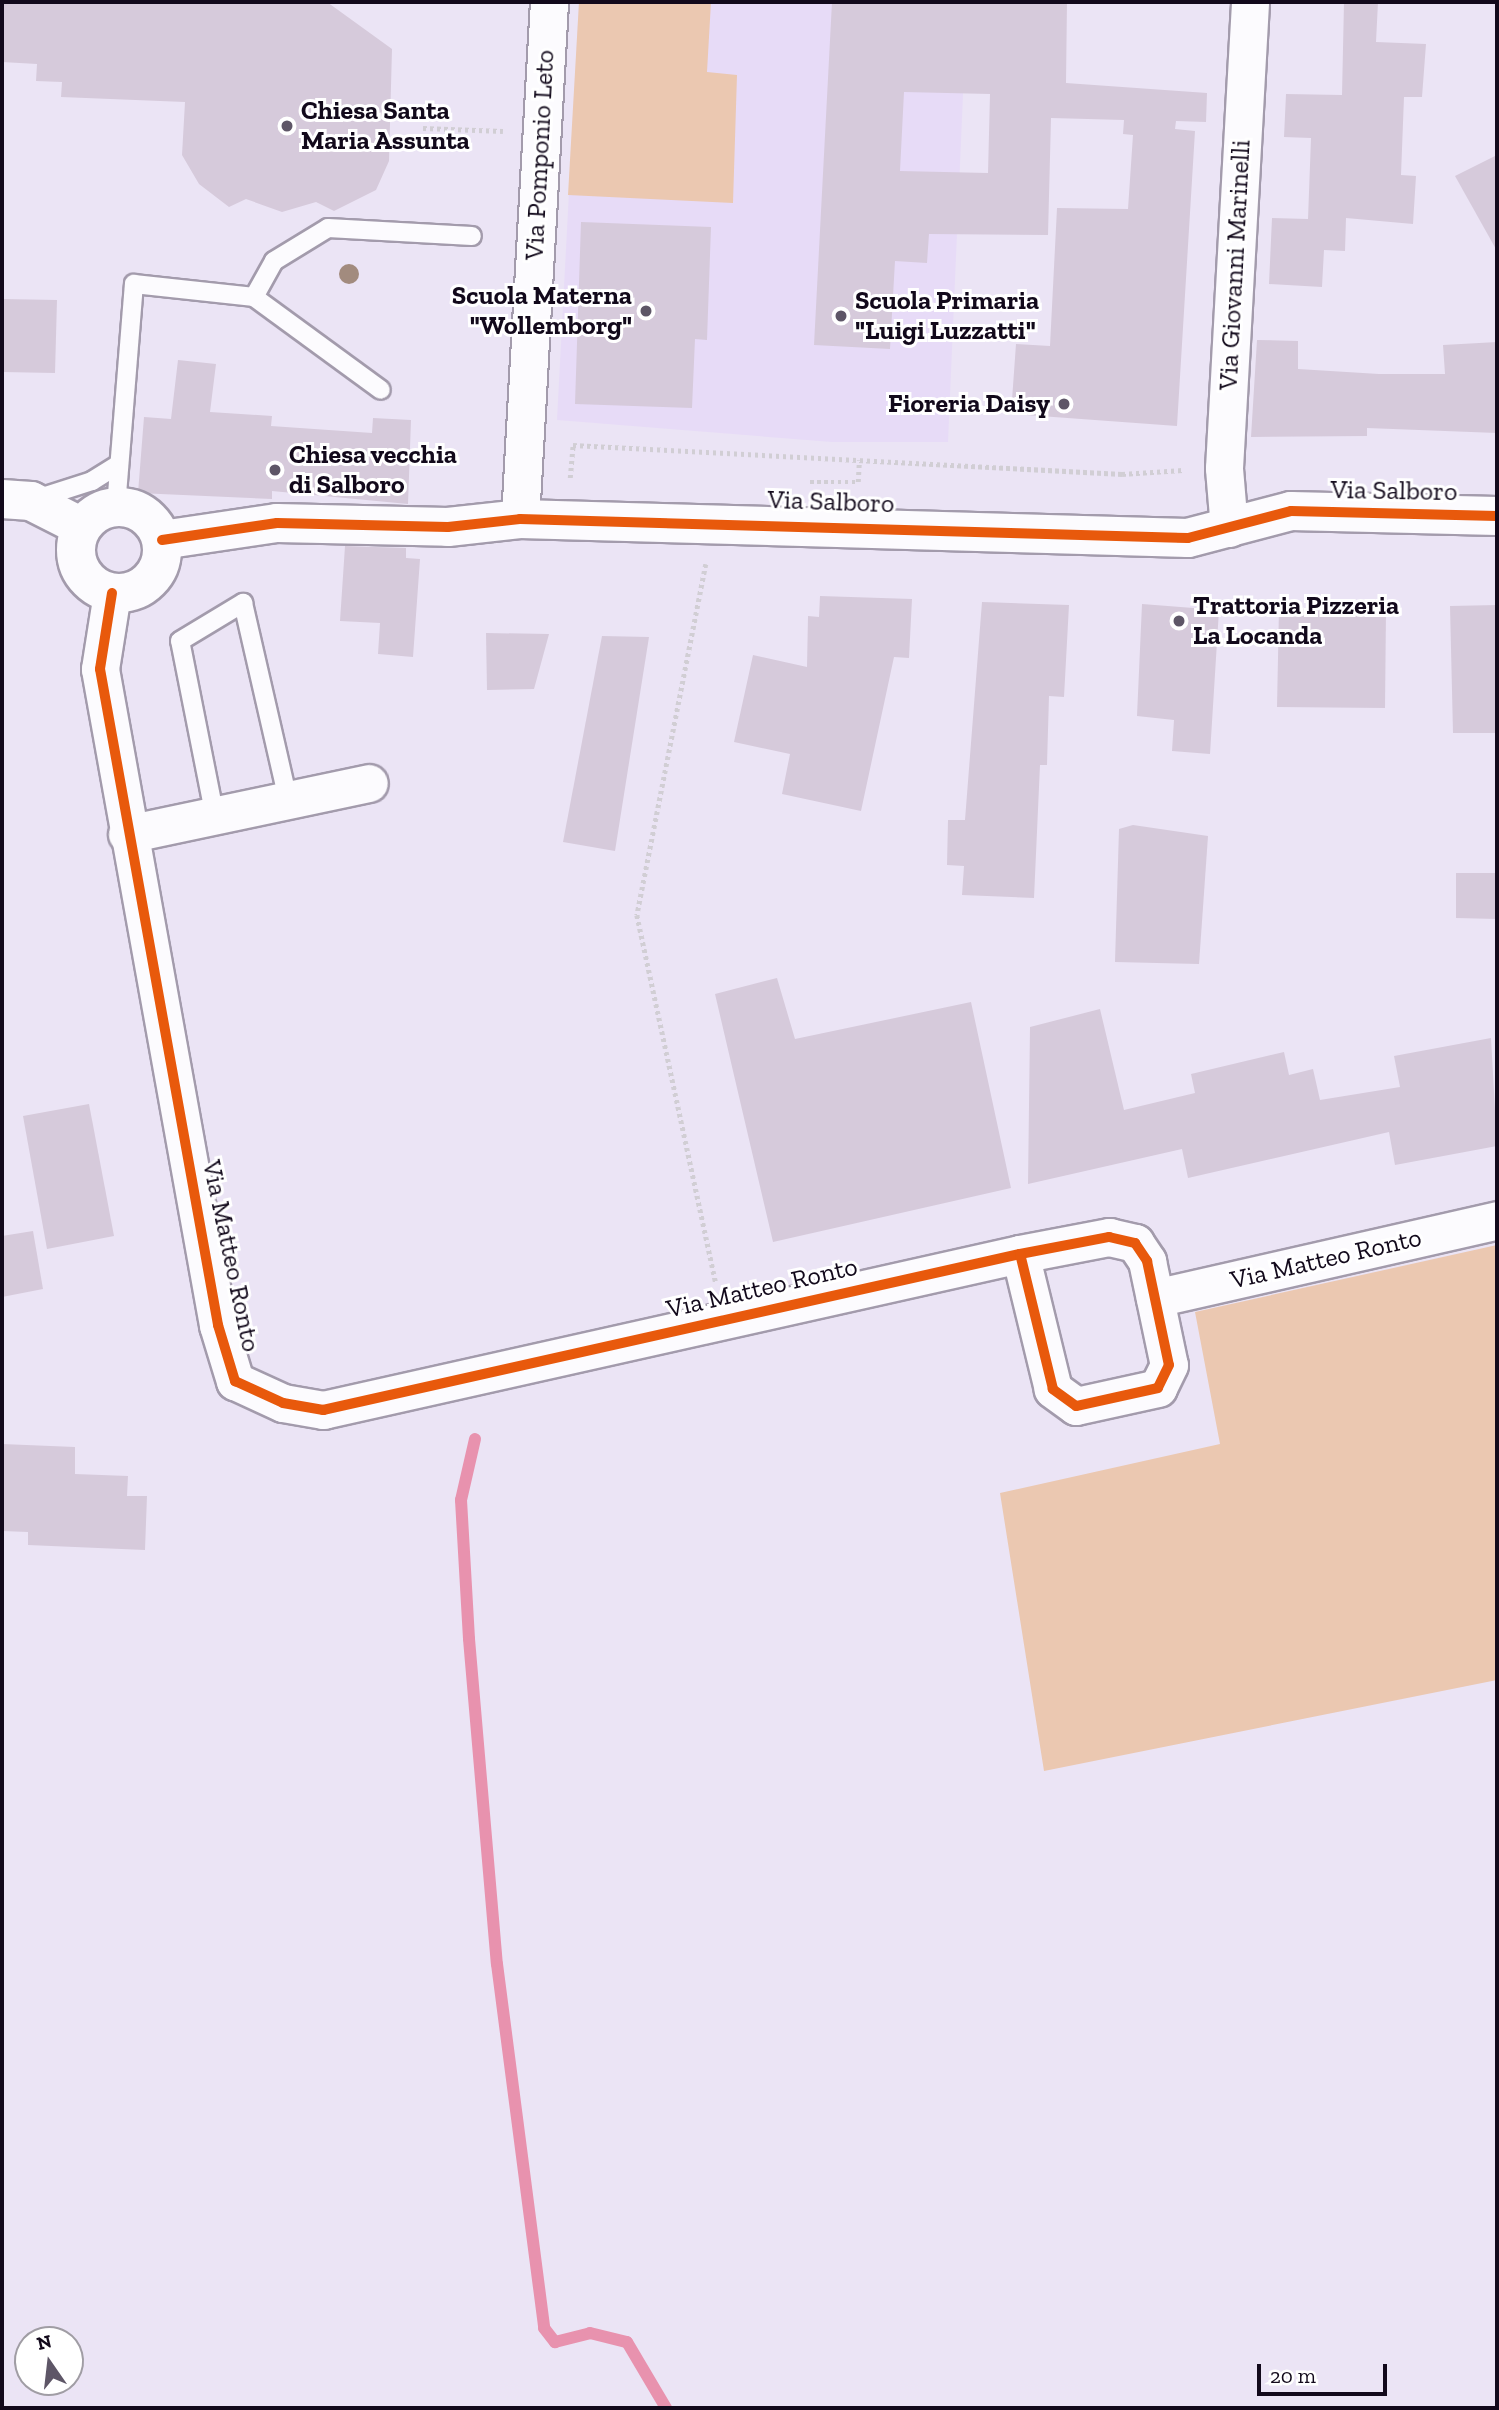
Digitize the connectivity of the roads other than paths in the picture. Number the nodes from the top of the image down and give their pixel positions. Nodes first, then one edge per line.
1 (549, 2) edge
2 (1250, 2) edge
3 (472, 236) dead end
4 (254, 297) junction
5 (381, 390) dead end
6 (116, 466) junction
7 (17, 500) edge
8 (116, 507) junction
9 (1497, 516) edge
10 (520, 519) junction
11 (82, 527) junction
12 (1229, 528) junction
13 (162, 540) junction
14 (112, 593) junction
15 (369, 783) dead end
16 (288, 800) junction
17 (215, 817) junction
18 (127, 834) junction
19 (1497, 1220) edge
20 (1020, 1254) junction
21 (1156, 1298) junction

1 - 10 street, Via Pomponio Leto
2 - 12 street, Via Giovanni Marinelli
3 - 4 lane
4 - 5 lane
4 - 6 lane
6 - 7 lane
6 - 8 lane
7 - 11 street
8 - 11 street
8 - 13 street
9 - 12 street, Via Salboro
10 - 12 street, Via Salboro
10 - 13 street, Via Salboro
11 - 14 street
13 - 14 street
14 - 18 street, Via Matteo Ronto
15 - 16 street
16 - 17 street
16 - 17 lane
17 - 18 street
18 - 20 street, Via Matteo Ronto
19 - 21 street, Via Matteo Ronto
20 - 21 street, Via Matteo Ronto
20 - 21 street, Via Matteo Ronto

